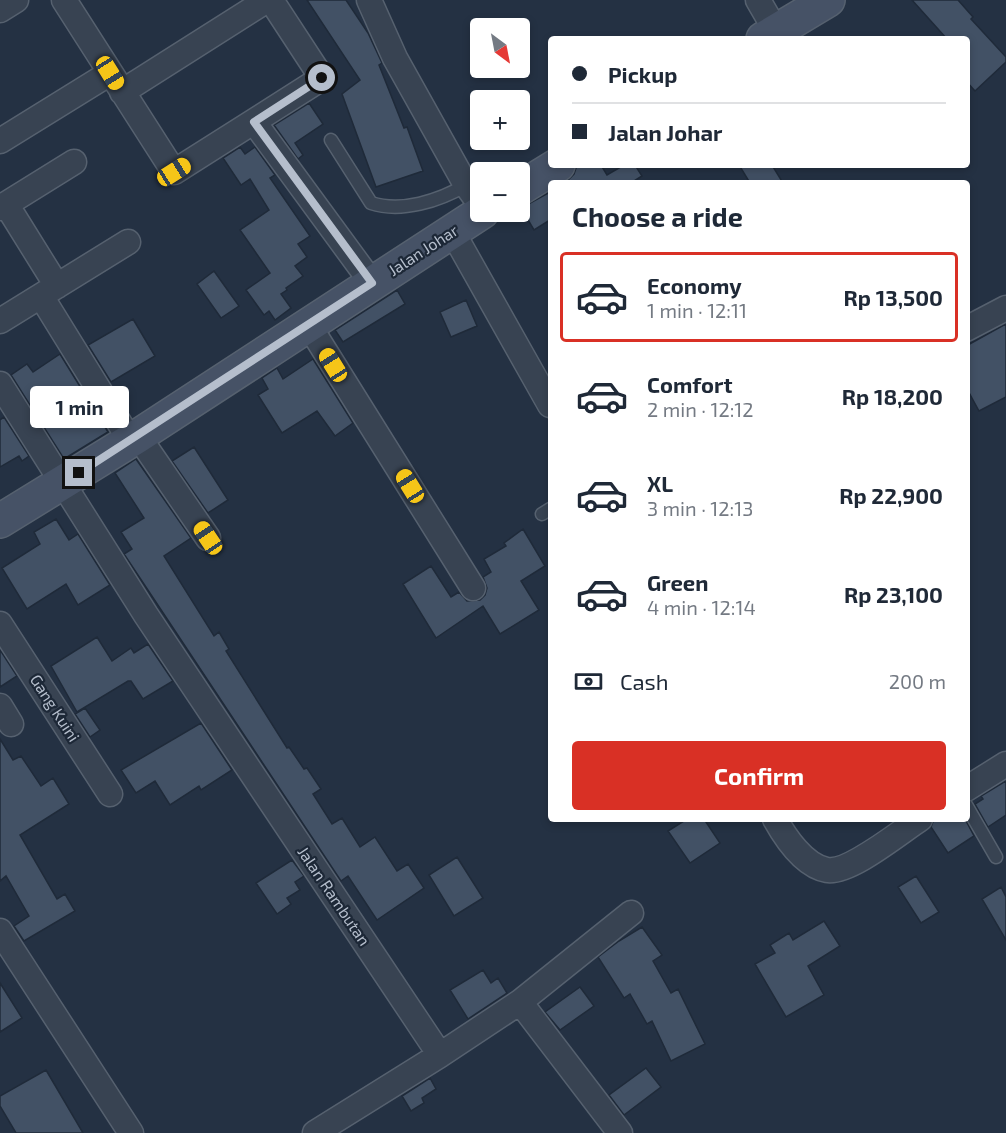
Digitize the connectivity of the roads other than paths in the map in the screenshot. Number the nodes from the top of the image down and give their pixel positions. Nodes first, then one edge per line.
1 (16, 0) edge
2 (64, 0) edge
3 (269, 0) edge
4 (369, 0) edge
5 (758, 0) edge
6 (828, 0) edge
7 (0, 10) edge
8 (770, 35) edge
9 (116, 82) junction
10 (254, 122) junction
11 (331, 140) dead end
12 (0, 141) edge
13 (74, 162) dead end
14 (553, 168) edge
15 (530, 182) edge
16 (470, 189) edge
17 (470, 198) edge
18 (3, 206) edge
19 (470, 208) edge
20 (452, 231) junction
21 (128, 242) dead end
22 (372, 283) junction
23 (49, 291) junction
24 (1006, 308) edge
25 (0, 321) edge
26 (308, 324) junction
27 (970, 327) edge
28 (0, 384) edge
29 (548, 401) edge
30 (134, 438) junction
31 (62, 484) junction
32 (0, 521) edge
33 (208, 538) dead end
34 (473, 588) dead end
35 (0, 624) edge
36 (1006, 764) edge
37 (970, 786) edge
38 (110, 794) dead end
39 (970, 812) edge
40 (777, 822) edge
41 (915, 822) edge
42 (996, 857) dead end
43 (631, 913) dead end
44 (0, 931) edge
45 (520, 1002) junction
46 (440, 1055) junction
47 (131, 1133) edge
48 (315, 1133) edge
49 (620, 1133) edge

1 - 7 street
2 - 9 street
3 - 9 street
3 - 10 street
4 - 16 street
5 - 8 street
6 - 8 street
9 - 10 street
9 - 12 street
10 - 22 street
11 - 17 lane
13 - 18 street
14 - 15 street
18 - 23 street
19 - 20 street, Jalan Johar
20 - 22 street, Jalan Johar
20 - 29 street
21 - 23 street
22 - 26 street, Jalan Johar
23 - 25 street
23 - 30 street
24 - 27 street
26 - 30 street, Jalan Johar
26 - 34 street
28 - 31 street, Jalan Rambutan
30 - 31 street, Jalan Johar
30 - 33 street
31 - 32 street, Jalan Johar
31 - 46 street, Jalan Rambutan
35 - 38 street, Gang Kuini
36 - 37 street
39 - 42 lane
40 - 41 street
43 - 45 street
44 - 47 street
45 - 46 street
45 - 49 street
46 - 48 street

